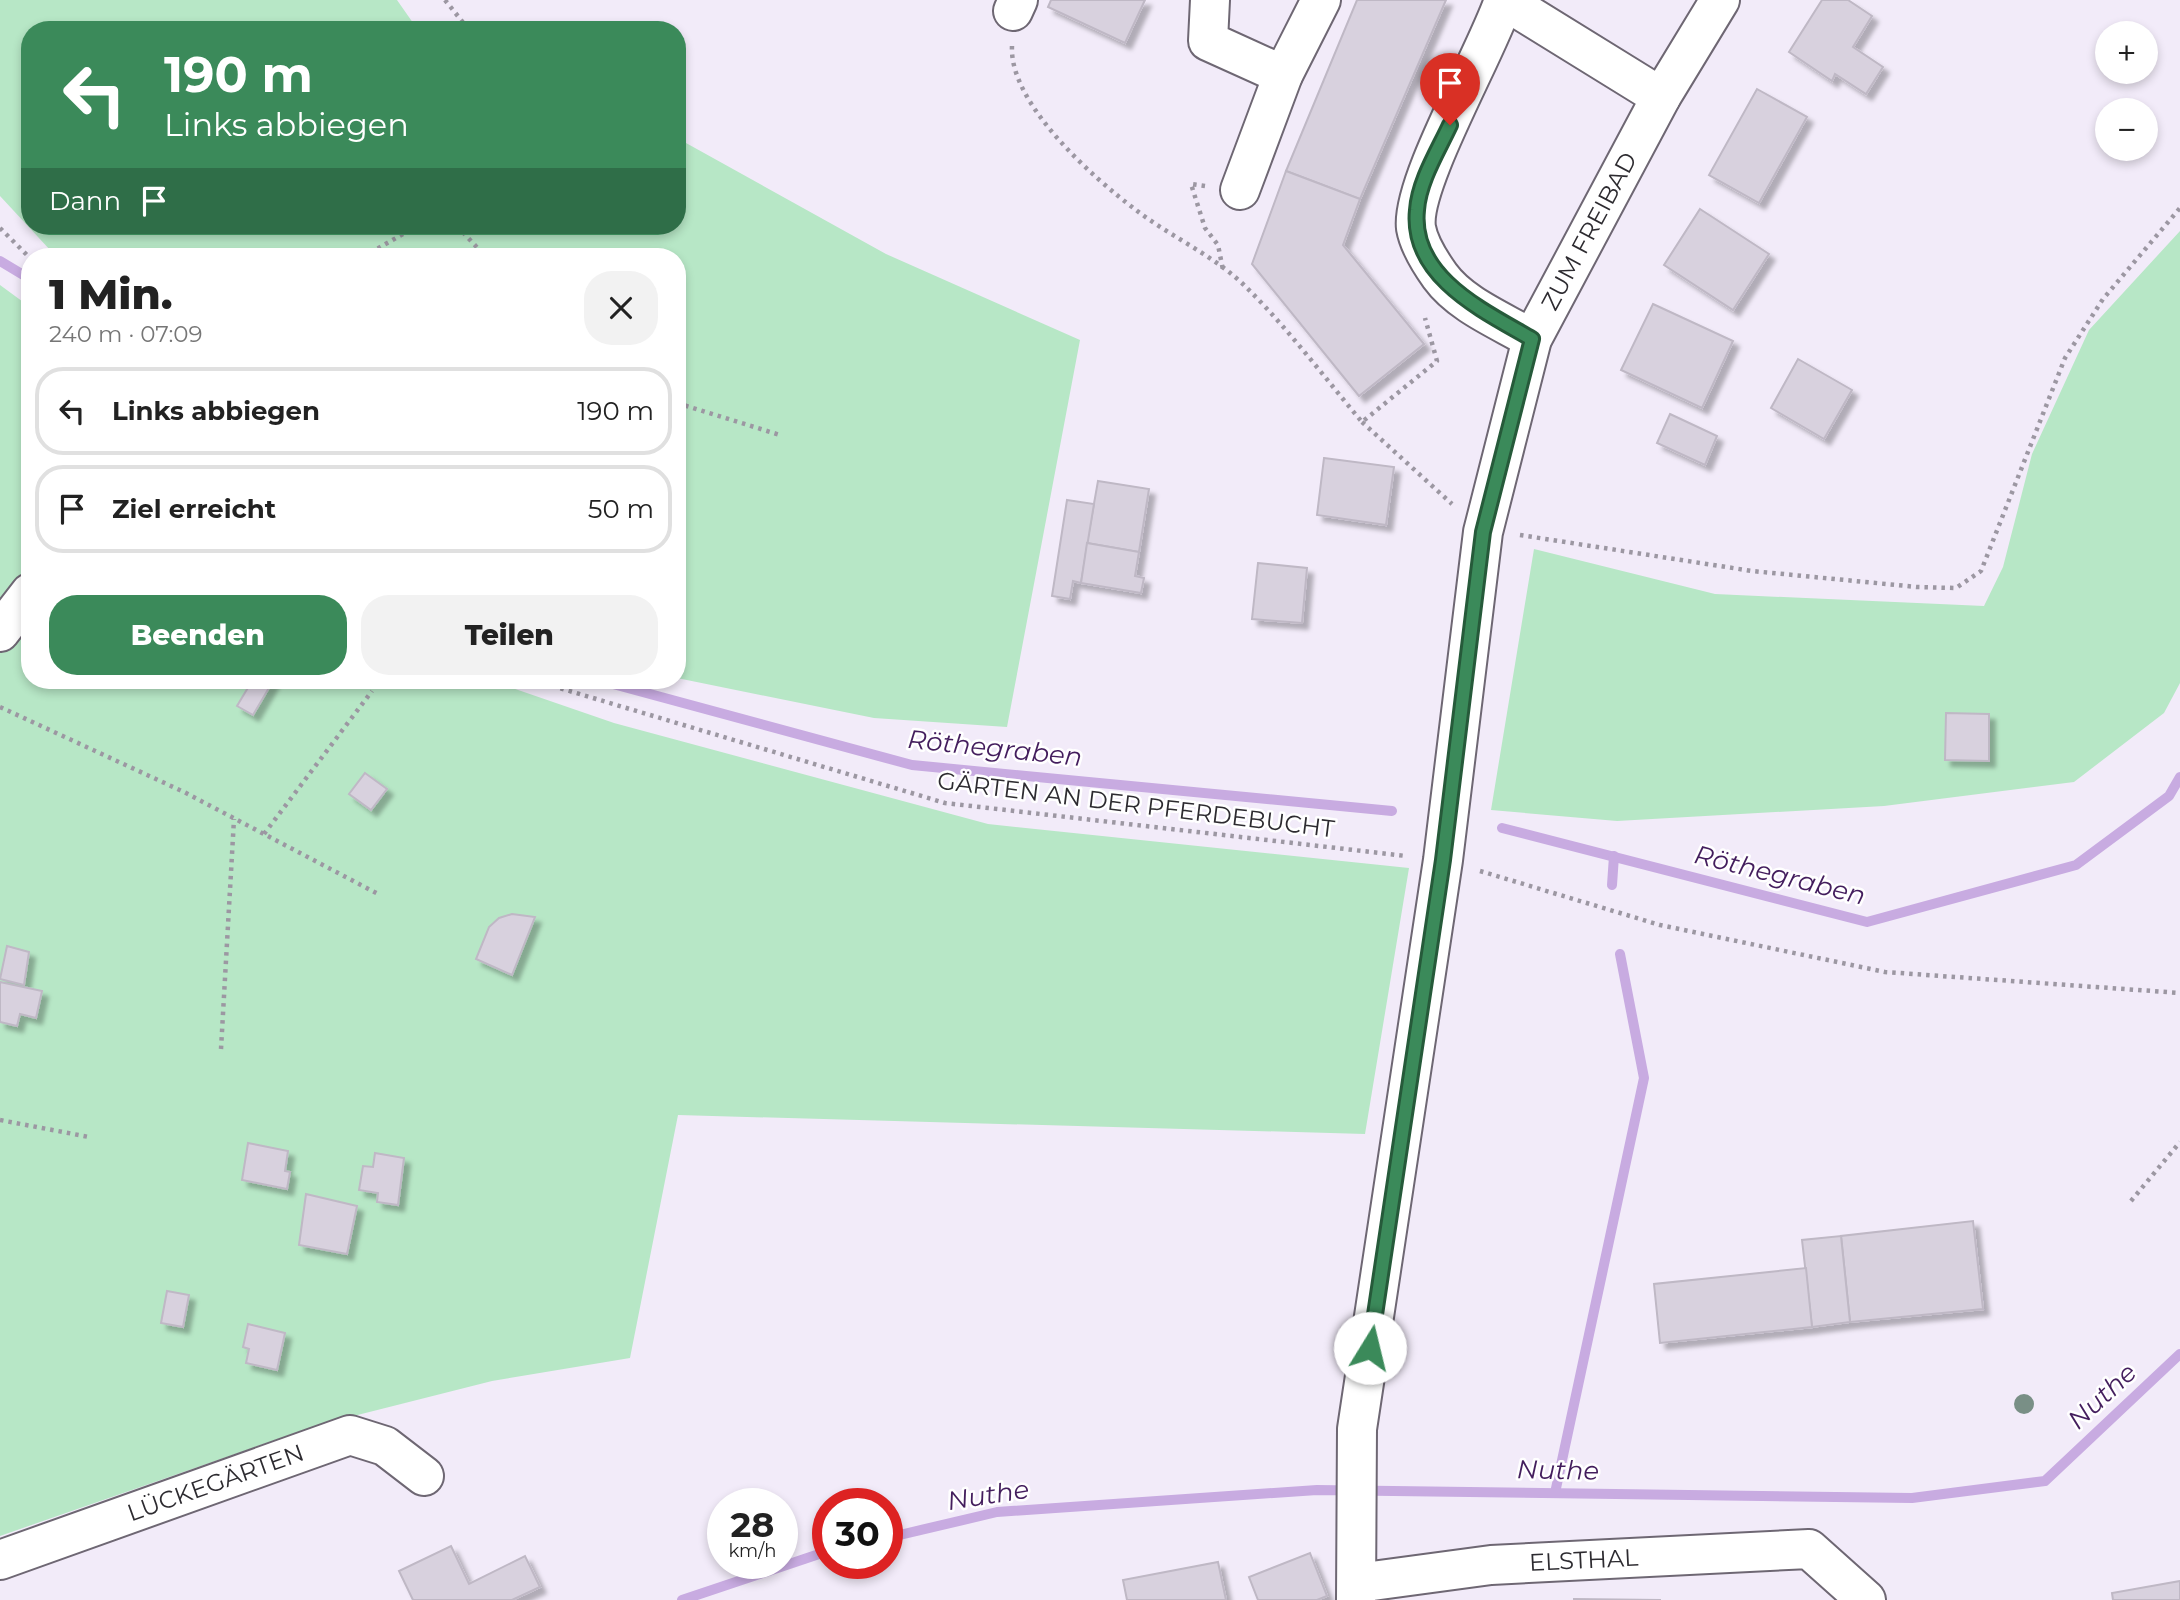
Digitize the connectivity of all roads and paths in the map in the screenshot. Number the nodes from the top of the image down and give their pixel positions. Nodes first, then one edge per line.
1 (445, 0) edge
2 (1210, 0) edge
3 (1321, 0) edge
4 (1504, 0) edge
5 (1720, 0) edge
6 (1016, 5) edge
7 (461, 21) edge
8 (1283, 75) junction
9 (1661, 97) junction
10 (1240, 190) dead end
11 (2180, 208) edge
12 (0, 228) edge
13 (401, 235) edge
14 (465, 235) edge
15 (379, 248) edge
16 (478, 248) edge
17 (21, 249) edge
18 (1438, 272) junction
19 (1532, 339) junction
20 (686, 406) edge
21 (1362, 422) junction
22 (780, 435) dead end
23 (1483, 532) junction
24 (21, 605) edge
25 (0, 632) edge
26 (557, 689) edge
27 (372, 691) dead end
28 (0, 707) edge
29 (234, 819) junction
30 (264, 834) junction
31 (1443, 860) junction
32 (380, 895) dead end
33 (2180, 993) edge
34 (221, 1049) dead end
35 (0, 1119) edge
36 (89, 1137) dead end
37 (2180, 1142) edge
38 (2131, 1201) dead end
39 (424, 1476) dead end
40 (0, 1560) edge
41 (1356, 1592) edge
42 (1866, 1600) edge

1 - 7 path
2 - 8 street
3 - 8 street
4 - 9 street
4 - 18 street
5 - 9 street, ZUM FREIBAD
6 - 21 path
8 - 10 street
9 - 19 street, ZUM FREIBAD
11 - 23 path
12 - 17 path
13 - 15 path
14 - 16 path
18 - 19 street
18 - 21 path
19 - 23 street, ZUM FREIBAD
20 - 22 path
21 - 23 path
23 - 31 street, ZUM FREIBAD
24 - 25 street
26 - 31 path, GÄRTEN AN DER PFERDEBUCHT
27 - 30 path
28 - 29 path
29 - 30 path
29 - 34 path
30 - 32 path
31 - 33 path, GÄRTEN AN DER PFERDEBUCHT
31 - 41 street, ZUM FREIBAD
35 - 36 path
37 - 38 path
39 - 40 street, LÜCKEGÄRTEN
41 - 42 street, ELSTHAL

